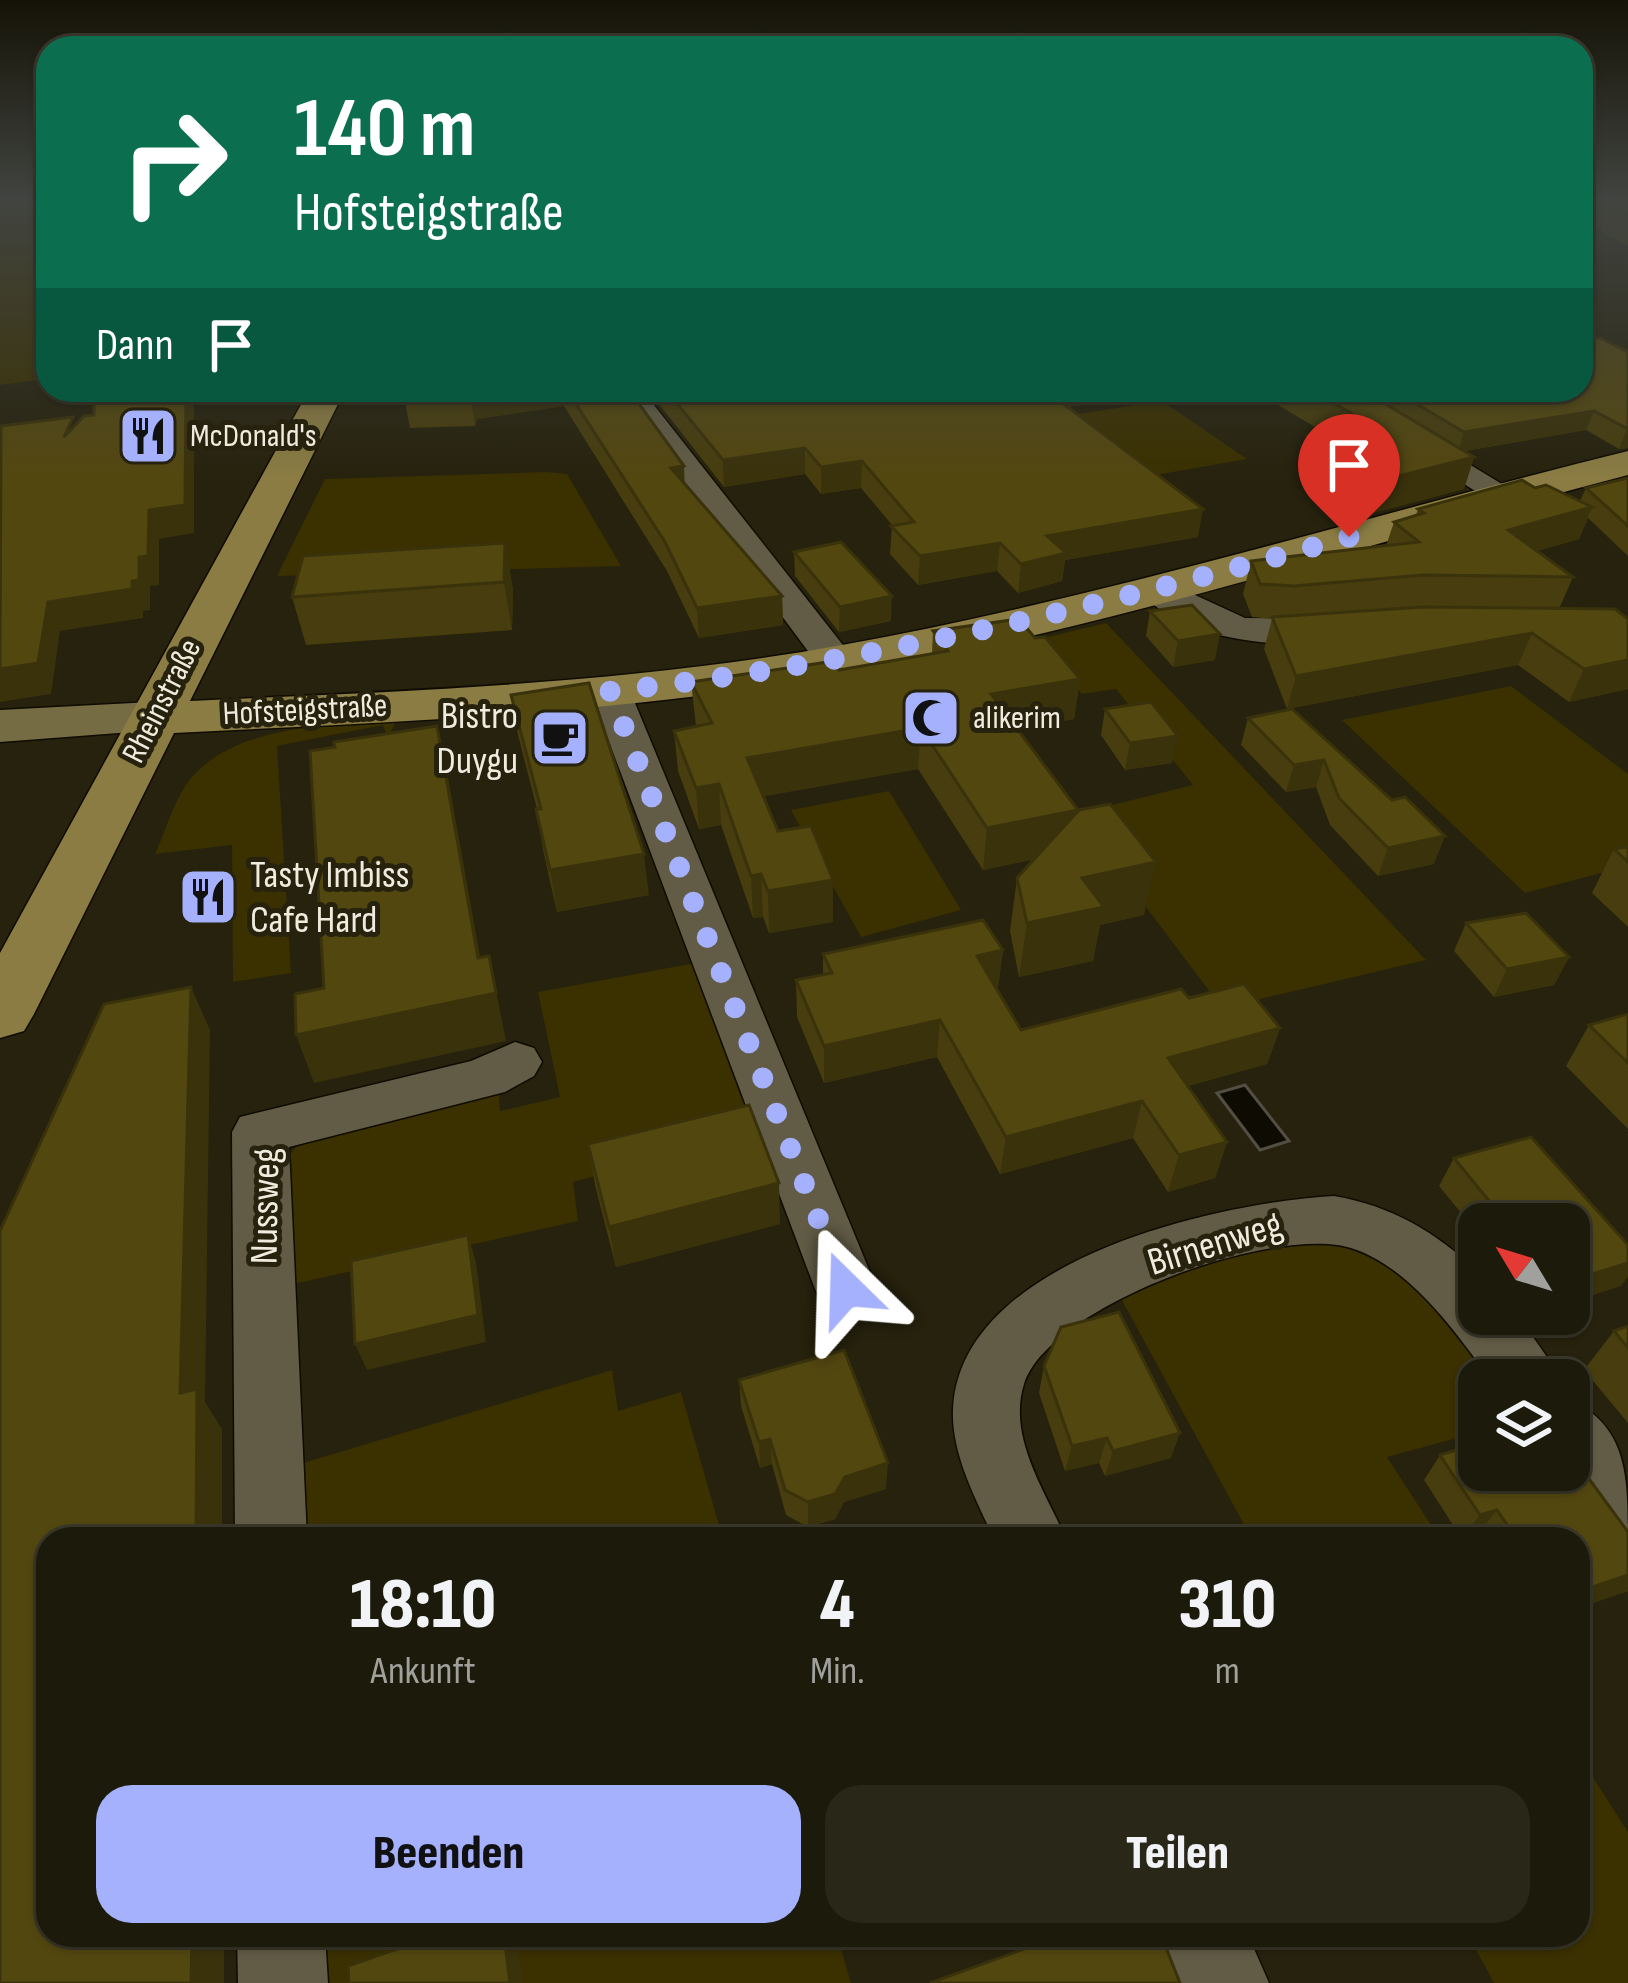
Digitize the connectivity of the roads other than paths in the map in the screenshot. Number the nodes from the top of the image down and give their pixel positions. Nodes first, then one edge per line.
1 (321, 402) edge
2 (636, 402) edge
3 (1347, 402) edge
4 (1628, 463) edge
5 (1504, 494) junction
6 (1156, 588) junction
7 (1370, 627) edge
8 (836, 662) junction
9 (610, 691) junction
10 (152, 718) junction
11 (0, 726) edge
12 (0, 1014) edge
13 (515, 1062) dead end
14 (846, 1289) dead end
15 (1514, 1359) edge
16 (1590, 1457) edge
17 (1628, 1505) edge
18 (271, 1527) edge
19 (1025, 1527) edge
20 (282, 1947) edge
21 (1208, 1947) edge
22 (283, 1983) edge
23 (1224, 1983) edge

1 - 10 main road, Rheinstraße
2 - 8 street
3 - 5 street
4 - 5 main road, Hofsteigstraße
5 - 6 main road, Hofsteigstraße
6 - 7 street
6 - 8 main road, Hofsteigstraße
8 - 9 main road, Hofsteigstraße
9 - 10 main road, Hofsteigstraße
9 - 14 street
10 - 11 main road, Hofsteigstraße
10 - 12 main road, Rheinstraße
13 - 18 street, Nussweg
15 - 19 street, Birnenweg
16 - 17 street
20 - 22 street
21 - 23 street

